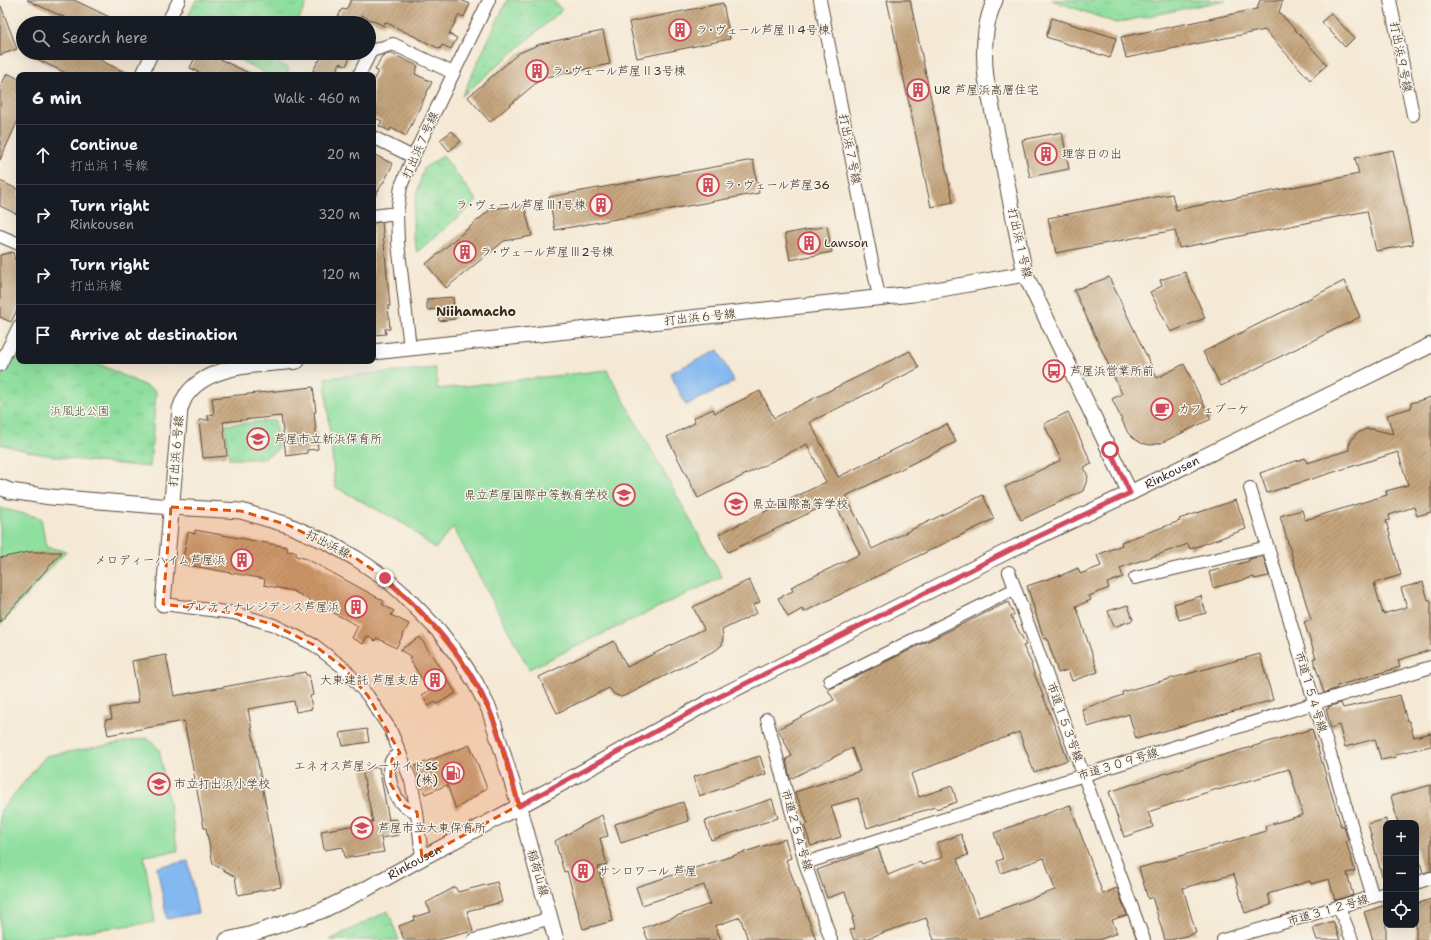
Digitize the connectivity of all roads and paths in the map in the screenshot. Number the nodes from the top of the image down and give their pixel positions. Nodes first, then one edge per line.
1 (179, 0) edge
2 (489, 0) edge
3 (820, 0) edge
4 (996, 0) edge
5 (1390, 0) edge
6 (171, 16) edge
7 (376, 49) edge
8 (149, 60) edge
9 (366, 60) edge
10 (143, 72) edge
11 (360, 72) edge
12 (453, 74) junction
13 (1413, 115) dead end
14 (376, 138) edge
15 (412, 156) junction
16 (397, 213) junction
17 (376, 216) edge
18 (0, 236) edge
19 (16, 243) edge
20 (1025, 274) junction
21 (879, 297) junction
22 (16, 332) edge
23 (1431, 345) edge
24 (410, 348) junction
25 (376, 352) edge
26 (0, 363) edge
27 (271, 364) edge
28 (0, 487) edge
29 (1250, 488) dead end
30 (1130, 493) junction
31 (171, 507) junction
32 (1268, 547) junction
33 (1009, 572) dead end
34 (1135, 578) dead end
35 (1015, 589) junction
36 (163, 604) joint
37 (1431, 667) edge
38 (830, 681) dead end
39 (1314, 703) junction
40 (767, 719) dead end
41 (400, 753) junction
42 (1084, 774) junction
43 (519, 806) junction
44 (417, 812) junction
45 (422, 858) junction
46 (806, 863) junction
47 (1431, 878) edge
48 (1419, 882) edge
49 (1383, 894) edge
50 (1373, 897) junction
51 (1340, 906) junction
52 (551, 918) junction
53 (249, 937) edge
54 (227, 940) edge
55 (474, 940) edge
56 (556, 940) edge
57 (831, 940) edge
58 (1144, 940) edge
59 (1223, 940) edge
60 (1352, 940) edge

1 - 6 street
2 - 12 street, 打出浜７号線
3 - 21 street, 打出浜７号線
4 - 20 street, 打出浜１号線
5 - 13 street, 打出浜９号線
7 - 12 street
8 - 10 street
9 - 11 street
12 - 15 street, 打出浜７号線
14 - 15 street
15 - 16 street, 打出浜７号線
16 - 17 street
16 - 24 street, 打出浜７号線
18 - 19 street
20 - 21 street, 打出浜６号線
20 - 30 street, 打出浜１号線
21 - 24 street, 打出浜６号線
22 - 26 street
23 - 30 street, Rinkousen
24 - 25 street, 打出浜６号線
27 - 31 street, 打出浜６号線
28 - 31 street, 打出浜線
29 - 32 street, 市道１５４号線
30 - 43 street, Rinkousen
31 - 36 street, 打出浜６号線
31 - 43 street, 打出浜線
32 - 34 street
32 - 39 street, 市道１５４号線
33 - 35 street, 市道１５３号線
35 - 38 street
35 - 42 street, 市道１５３号線
36 - 41 street
37 - 39 street, 市道３０９号線
39 - 42 street, 市道３０９号線
39 - 50 street, 市道１５４号線
40 - 46 street, 市道２５４号線
41 - 44 street
41 - 44 street
42 - 46 street, 市道３０９号線
42 - 58 street, 市道１５３号線
43 - 45 street, Rinkousen
43 - 52 street, 稲荷山線
44 - 45 street
45 - 53 street, Rinkousen
46 - 57 street, 市道２５４号線
47 - 48 street
49 - 50 street, 市道３１２号線
50 - 51 street, 市道３１２号線
51 - 59 street, 市道３１２号線
51 - 60 street
52 - 55 street
52 - 56 street, 稲荷山線
53 - 54 street, Rinkousen

